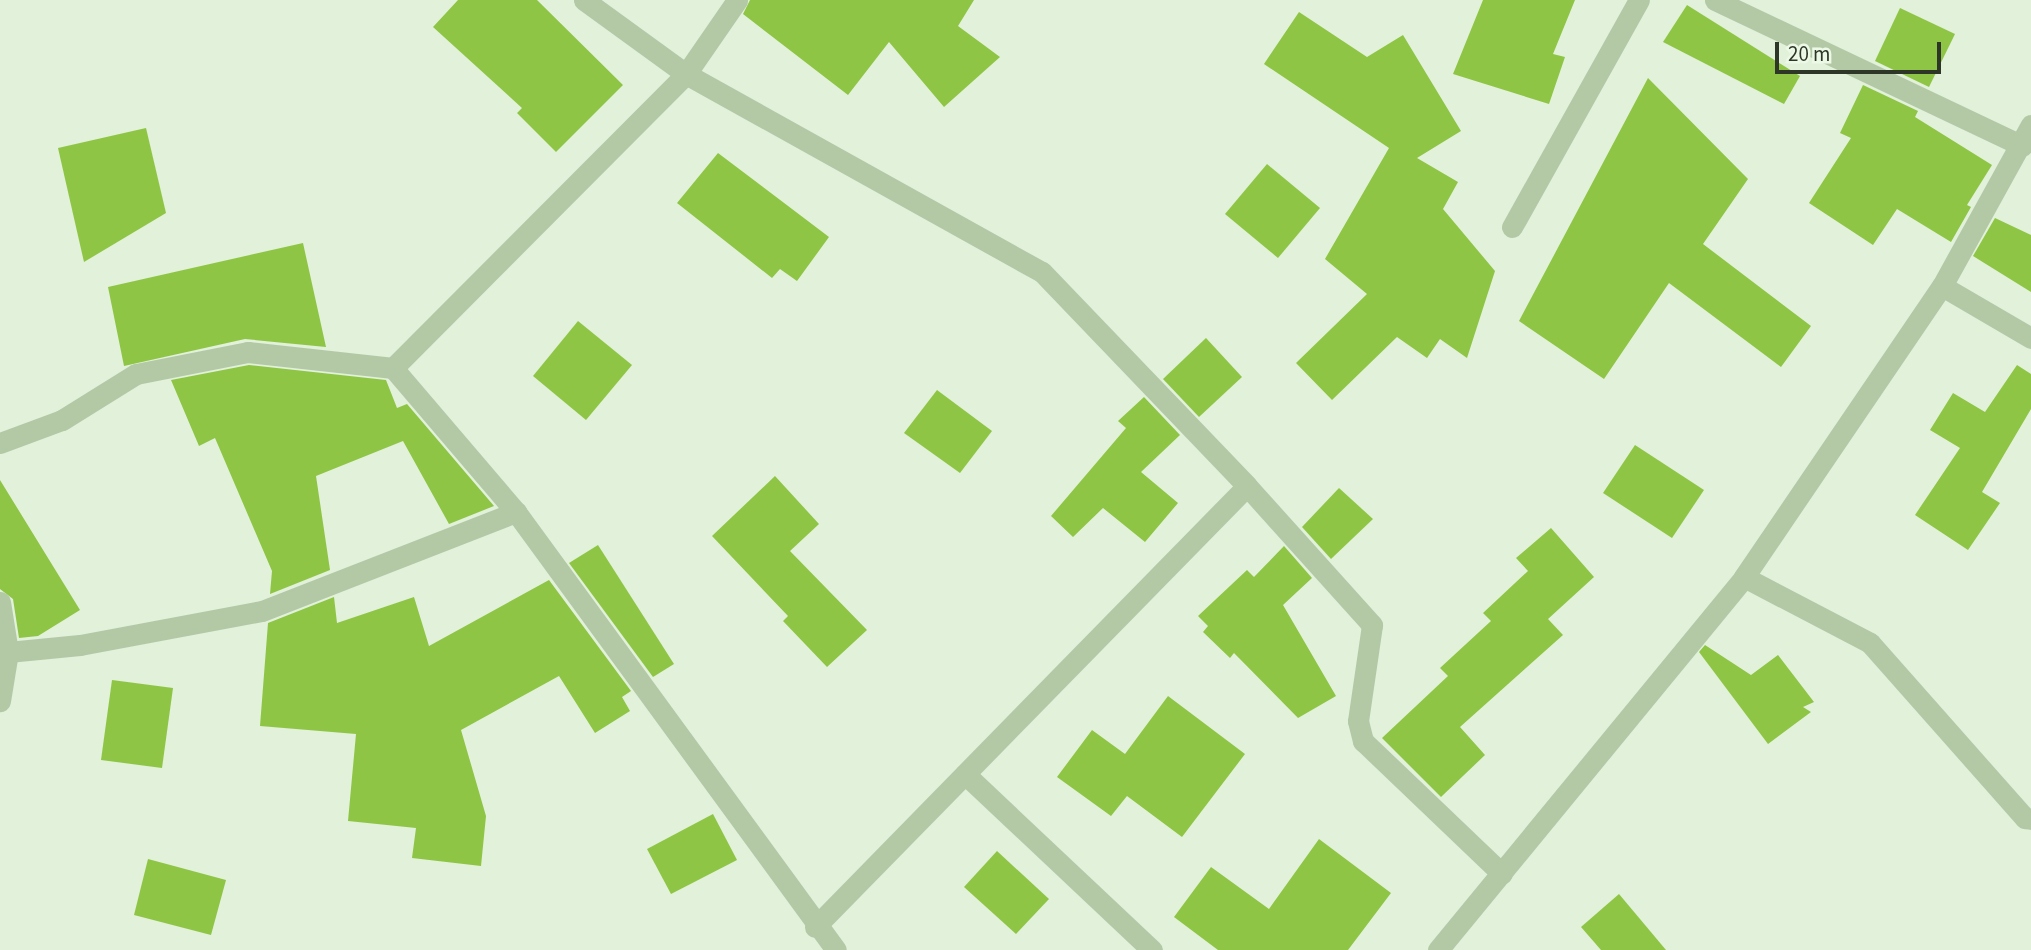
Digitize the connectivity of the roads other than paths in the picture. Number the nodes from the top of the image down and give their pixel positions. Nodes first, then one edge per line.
1 (584, 0) edge
2 (737, 0) edge
3 (1640, 0) edge
4 (1715, 0) edge
5 (686, 74) junction
6 (2031, 125) edge
7 (2022, 146) junction
8 (1512, 227) dead end
9 (1942, 286) junction
10 (2031, 338) edge
11 (393, 368) junction
12 (0, 443) edge
13 (1247, 486) junction
14 (516, 512) junction
15 (1744, 577) junction
16 (0, 602) edge
17 (8, 652) junction
18 (0, 701) edge
19 (965, 774) junction
20 (2031, 819) edge
21 (1502, 874) junction
22 (815, 927) junction
23 (836, 950) edge
24 (1153, 950) edge
25 (1437, 950) edge

1 - 5 street
2 - 5 street
3 - 8 street
4 - 7 street
5 - 11 street
5 - 13 street
6 - 7 street
7 - 9 street
9 - 10 street
9 - 15 street
11 - 12 street
11 - 14 street
13 - 19 street
13 - 21 street
14 - 17 street
14 - 22 street
15 - 20 street
15 - 21 street
16 - 17 street
17 - 18 street
19 - 22 street
19 - 24 street
21 - 25 street
22 - 23 street

